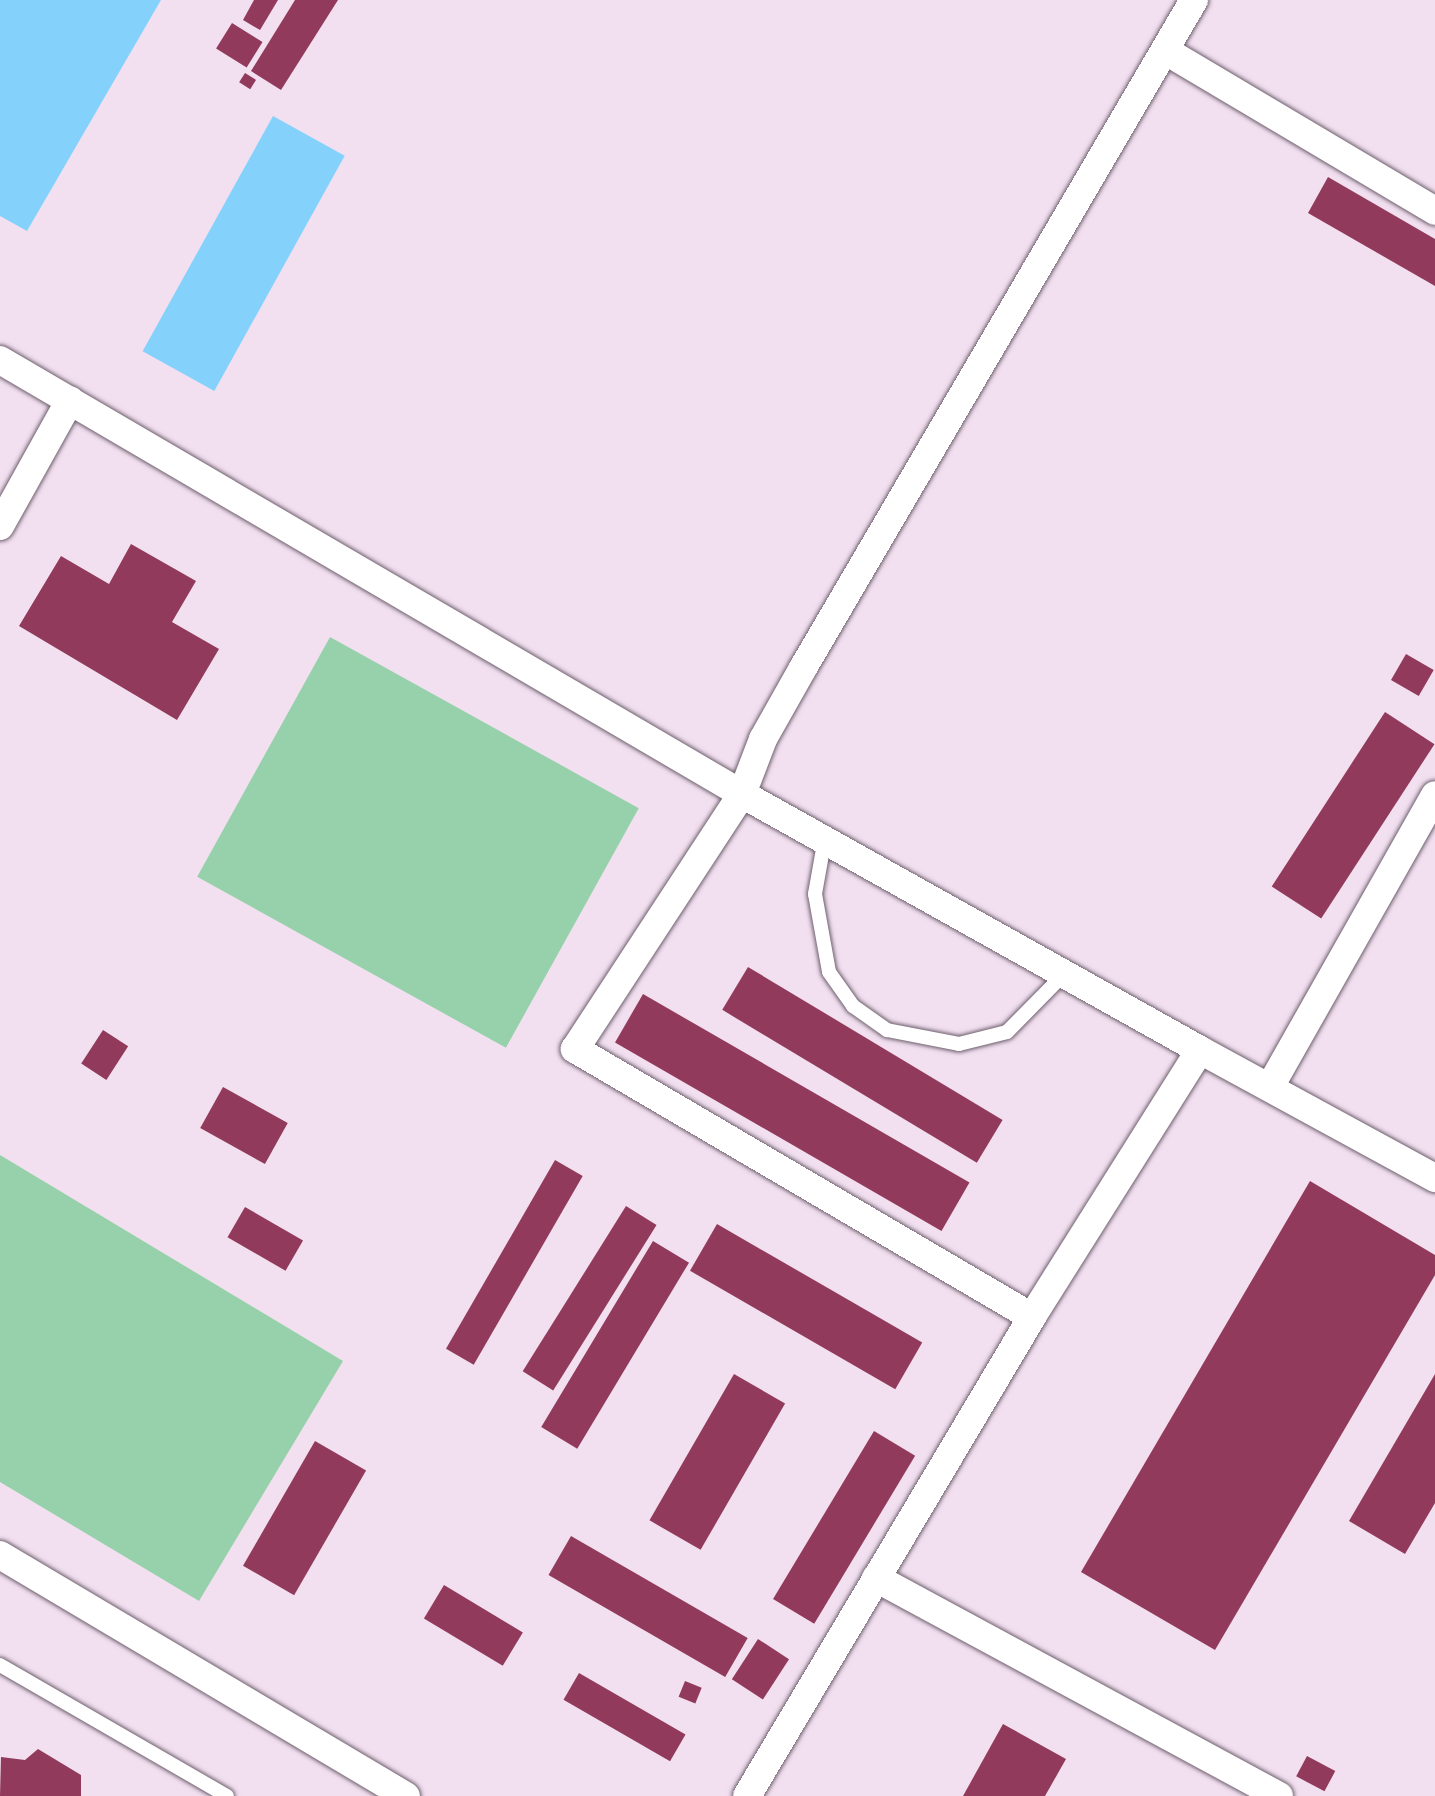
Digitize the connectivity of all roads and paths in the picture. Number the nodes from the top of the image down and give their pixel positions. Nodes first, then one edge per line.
1 (1194, 0) edge
2 (1166, 51) junction
3 (1435, 211) edge
4 (0, 360) edge
5 (70, 400) junction
6 (0, 526) edge
7 (742, 794) junction
8 (1435, 795) edge
9 (829, 841) junction
10 (1065, 973) junction
11 (1200, 1050) junction
12 (1271, 1085) junction
13 (1435, 1178) edge
14 (1032, 1317) junction
15 (0, 1555) edge
16 (876, 1578) junction
17 (0, 1665) edge
18 (227, 1796) edge
19 (406, 1796) edge
20 (747, 1796) edge
21 (1279, 1796) edge

1 - 2 street
2 - 3 street
2 - 7 street
4 - 5 street
5 - 6 street
5 - 7 street
7 - 9 street
7 - 14 street
8 - 12 street
9 - 10 street
9 - 10 lane
10 - 11 street
11 - 12 street
11 - 14 street
12 - 13 street
14 - 16 street
15 - 19 street
16 - 20 street
16 - 21 street
17 - 18 lane

